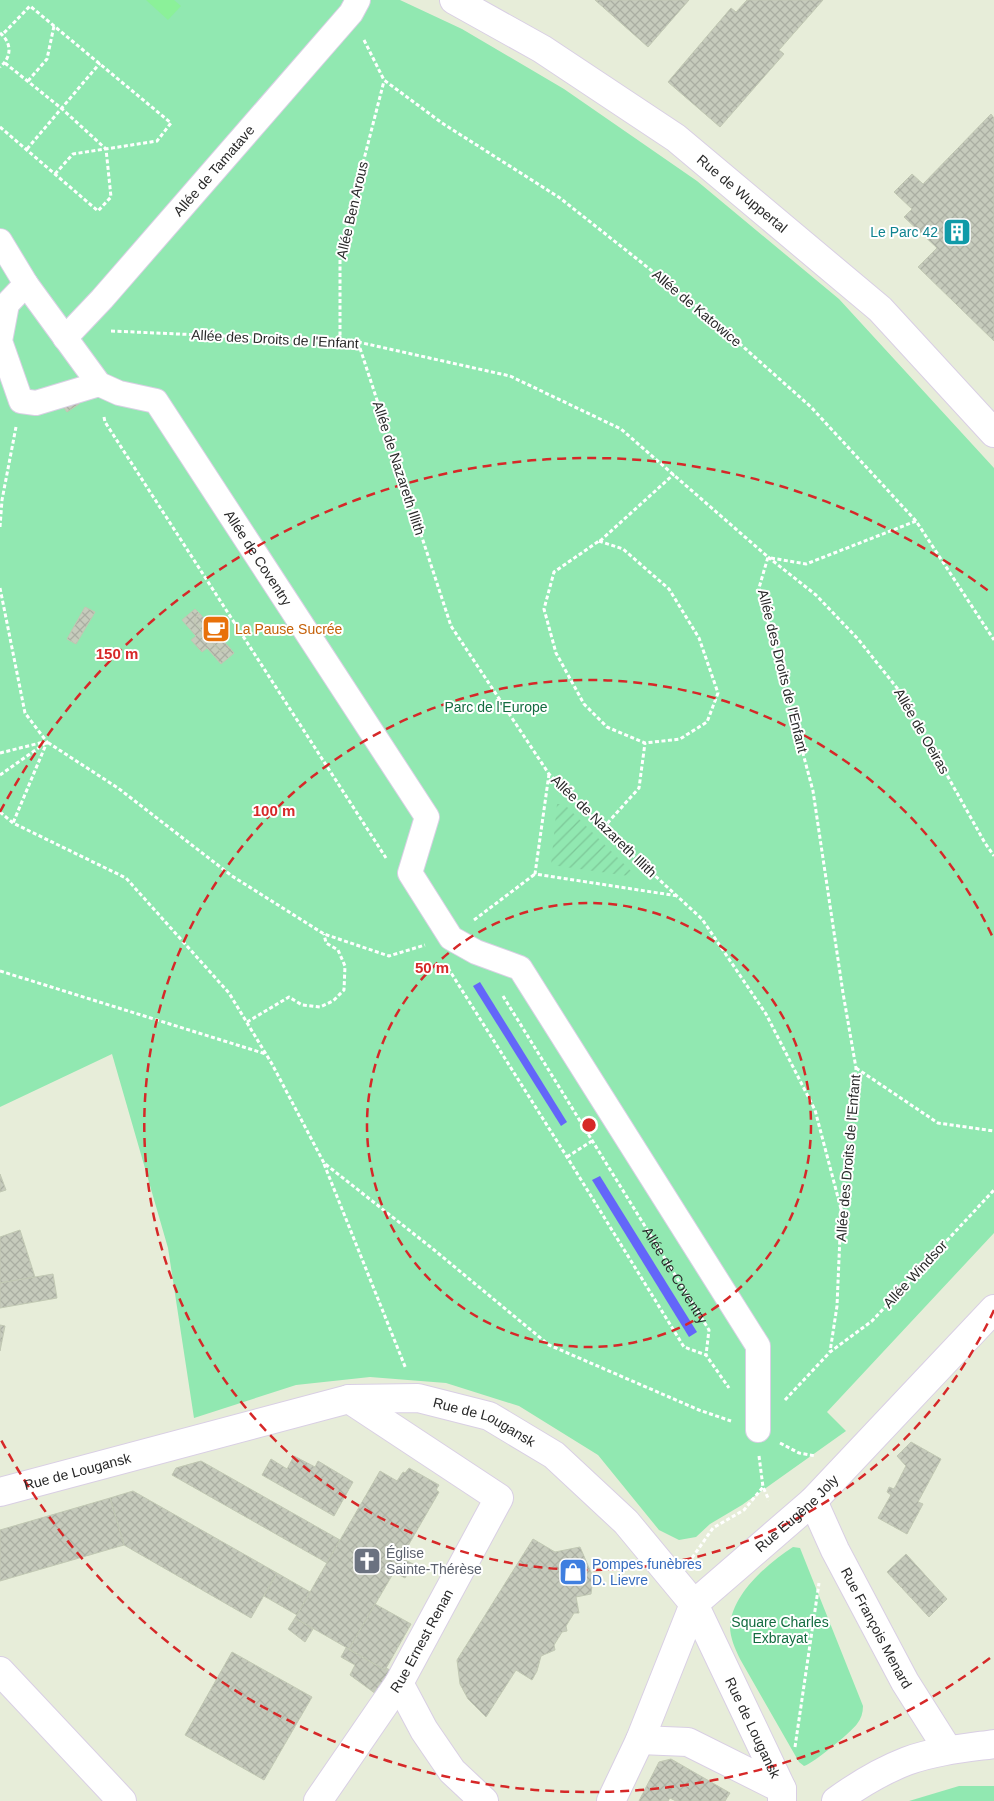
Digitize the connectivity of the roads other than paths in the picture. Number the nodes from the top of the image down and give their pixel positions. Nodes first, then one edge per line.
1 (454, 0) edge
2 (355, 7) edge
3 (0, 241) edge
4 (26, 284) junction
5 (65, 338) junction
6 (99, 384) junction
7 (994, 433) edge
8 (990, 1319) edge
9 (349, 1399) junction
10 (758, 1430) road end
11 (0, 1492) edge
12 (813, 1501) junction
13 (686, 1595) junction
14 (0, 1671) edge
15 (399, 1683) junction
16 (640, 1740) junction
17 (994, 1744) edge
18 (948, 1750) junction
19 (782, 1795) edge
20 (122, 1801) edge
21 (318, 1801) edge
22 (484, 1801) edge
23 (611, 1801) edge
24 (836, 1801) edge

1 - 7 street, Rue de Wuppertal
2 - 5 street, Allée de Tamatave
3 - 4 street
4 - 5 street
4 - 6 street
5 - 6 street
6 - 10 street, Allée de Coventry
8 - 12 street, Rue Eugène Joly
9 - 11 street, Rue de Lougansk
9 - 13 street, Rue de Lougansk
9 - 15 street, Rue Ernest Renan
12 - 13 street, Rue Eugène Joly
12 - 18 street, Rue François Menard
13 - 16 street, Rue Eugène Joly
13 - 19 street, Rue de Lougansk
14 - 20 street
15 - 21 street, Rue Ernest Renan
15 - 22 street
16 - 19 street
16 - 23 street, Rue Eugène Joly
17 - 18 street
18 - 24 street

